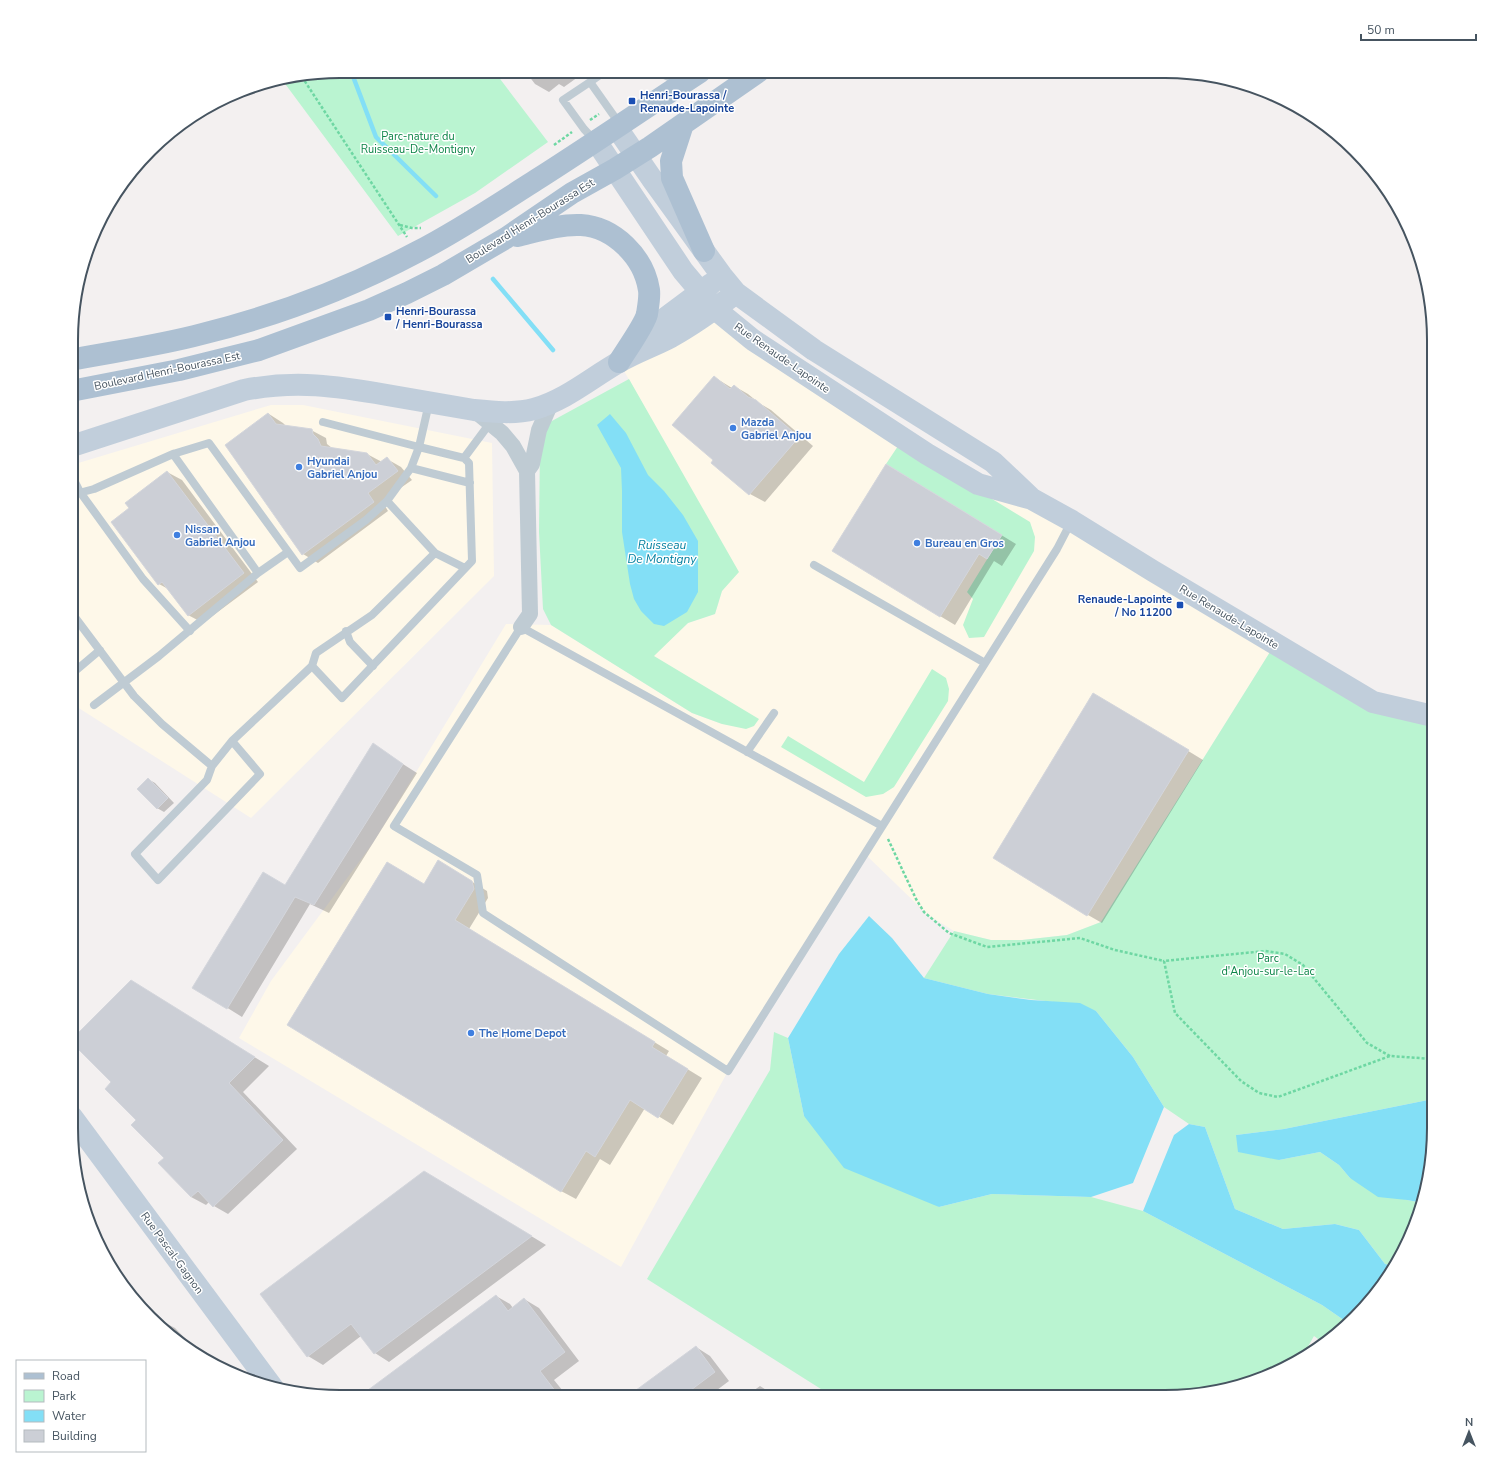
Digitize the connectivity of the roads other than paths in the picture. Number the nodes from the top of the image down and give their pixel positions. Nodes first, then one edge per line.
1 (596, 78) edge
2 (671, 78) edge
3 (691, 78) edge
4 (749, 78) edge
5 (590, 82) junction
6 (678, 86) junction
7 (683, 124) junction
8 (617, 128) junction
9 (596, 141) junction
10 (636, 156) junction
11 (615, 169) junction
12 (506, 238) junction
13 (704, 251) junction
14 (722, 276) junction
15 (700, 292) junction
16 (736, 293) junction
17 (715, 309) junction
18 (78, 359) edge
19 (806, 360) junction
20 (619, 362) junction
21 (78, 390) edge
22 (430, 402) junction
23 (551, 403) junction
24 (482, 416) junction
25 (323, 422) dead end
26 (78, 444) edge
27 (419, 447) junction
28 (173, 454) junction
29 (464, 458) junction
30 (411, 468) junction
31 (527, 472) junction
32 (470, 483) junction
33 (78, 493) edge
34 (78, 494) edge
35 (1032, 499) junction
36 (387, 500) junction
37 (1072, 521) junction
38 (288, 552) junction
39 (435, 553) junction
40 (814, 565) dead end
41 (464, 568) junction
42 (258, 573) junction
43 (78, 621) edge
44 (521, 627) junction
45 (190, 631) junction
46 (346, 631) junction
47 (100, 650) junction
48 (985, 663) junction
49 (312, 666) junction
50 (373, 666) junction
51 (78, 669) edge
52 (124, 681) junction
53 (94, 705) dead end
54 (774, 713) dead end
55 (1427, 715) edge
56 (232, 741) junction
57 (747, 752) junction
58 (212, 766) junction
59 (882, 826) junction
60 (78, 1125) edge
61 (264, 1379) edge

1 - 5 lane
2 - 6 lane
3 - 6 main road
4 - 7 main road, Boulevard Henri-Bourassa Est
5 - 8 lane
5 - 9 lane
6 - 8 main road
7 - 10 main road, Boulevard Henri-Bourassa Est
7 - 13 main road
8 - 9 main road
8 - 10 street, Rue Renaude-Lapointe
9 - 11 street, Rue Renaude-Lapointe
9 - 18 main road
10 - 11 main road, Boulevard Henri-Bourassa Est
10 - 13 street, Rue Renaude-Lapointe
11 - 12 main road, Boulevard Henri-Bourassa Est
11 - 15 street, Rue Renaude-Lapointe
12 - 20 main road
12 - 21 main road, Boulevard Henri-Bourassa Est
13 - 14 street, Rue Renaude-Lapointe
14 - 15 street
14 - 16 street, Rue Renaude-Lapointe
15 - 17 street, Rue Renaude-Lapointe
15 - 20 street
16 - 17 street
16 - 19 street, Rue Renaude-Lapointe
17 - 19 street, Rue Renaude-Lapointe
17 - 20 street
19 - 35 street, Rue Renaude-Lapointe
19 - 35 street, Rue Renaude-Lapointe
20 - 23 street
22 - 24 street
22 - 26 street
22 - 27 lane
23 - 24 street
23 - 31 street
24 - 29 lane
24 - 31 street
25 - 27 lane
27 - 29 lane
27 - 30 lane
28 - 33 lane
28 - 38 lane
28 - 42 lane
29 - 32 lane
30 - 32 lane
30 - 36 lane
31 - 44 street
32 - 41 lane
34 - 45 lane
35 - 37 street, Rue Renaude-Lapointe
36 - 38 lane
36 - 39 lane
37 - 48 lane
37 - 55 street, Rue Renaude-Lapointe
38 - 42 lane
39 - 41 lane
39 - 46 lane
40 - 48 lane
41 - 50 lane
42 - 45 lane
43 - 47 lane
44 - 57 lane
44 - 59 lane
45 - 52 lane
46 - 49 lane
46 - 50 lane
47 - 51 lane
47 - 52 lane
48 - 59 lane
49 - 50 lane
49 - 56 lane
52 - 53 lane
52 - 58 lane
54 - 57 lane
56 - 58 lane
56 - 58 lane
57 - 59 lane
60 - 61 street, Rue Pascal-Gagnon

